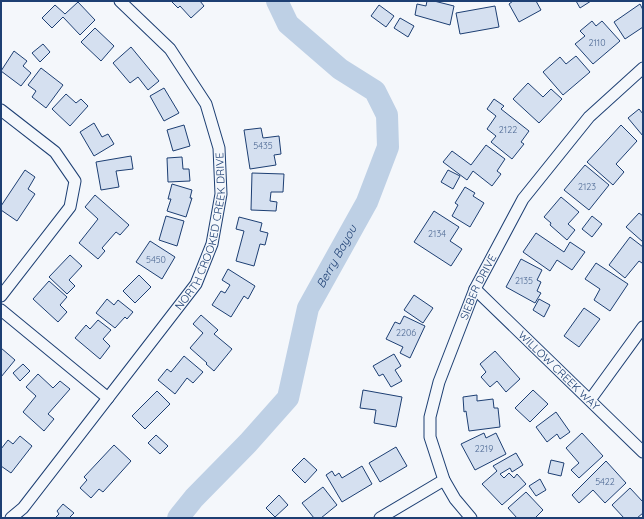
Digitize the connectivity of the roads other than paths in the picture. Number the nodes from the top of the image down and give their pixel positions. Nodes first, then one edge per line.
1 (120, 1) edge
2 (643, 68) edge
3 (1, 110) edge
4 (475, 289) junction
5 (1, 296) edge
6 (1, 310) edge
7 (643, 326) edge
8 (108, 398) junction
9 (590, 400) junction
10 (643, 452) edge
11 (444, 480) junction
12 (11, 518) edge
13 (380, 518) edge
14 (471, 518) edge

1 - 8 street, NORTH CROOKED CREEK DRIVE
2 - 4 street, SIEBER DRIVE
3 - 5 street
4 - 9 street, WILLOW CREEK WAY
4 - 11 street, SIEBER DRIVE
6 - 8 street
7 - 9 street
8 - 12 street, NORTH CROOKED CREEK DRIVE
9 - 10 street, WILLOW CREEK WAY
11 - 13 street
11 - 14 street, SIEBER DRIVE

